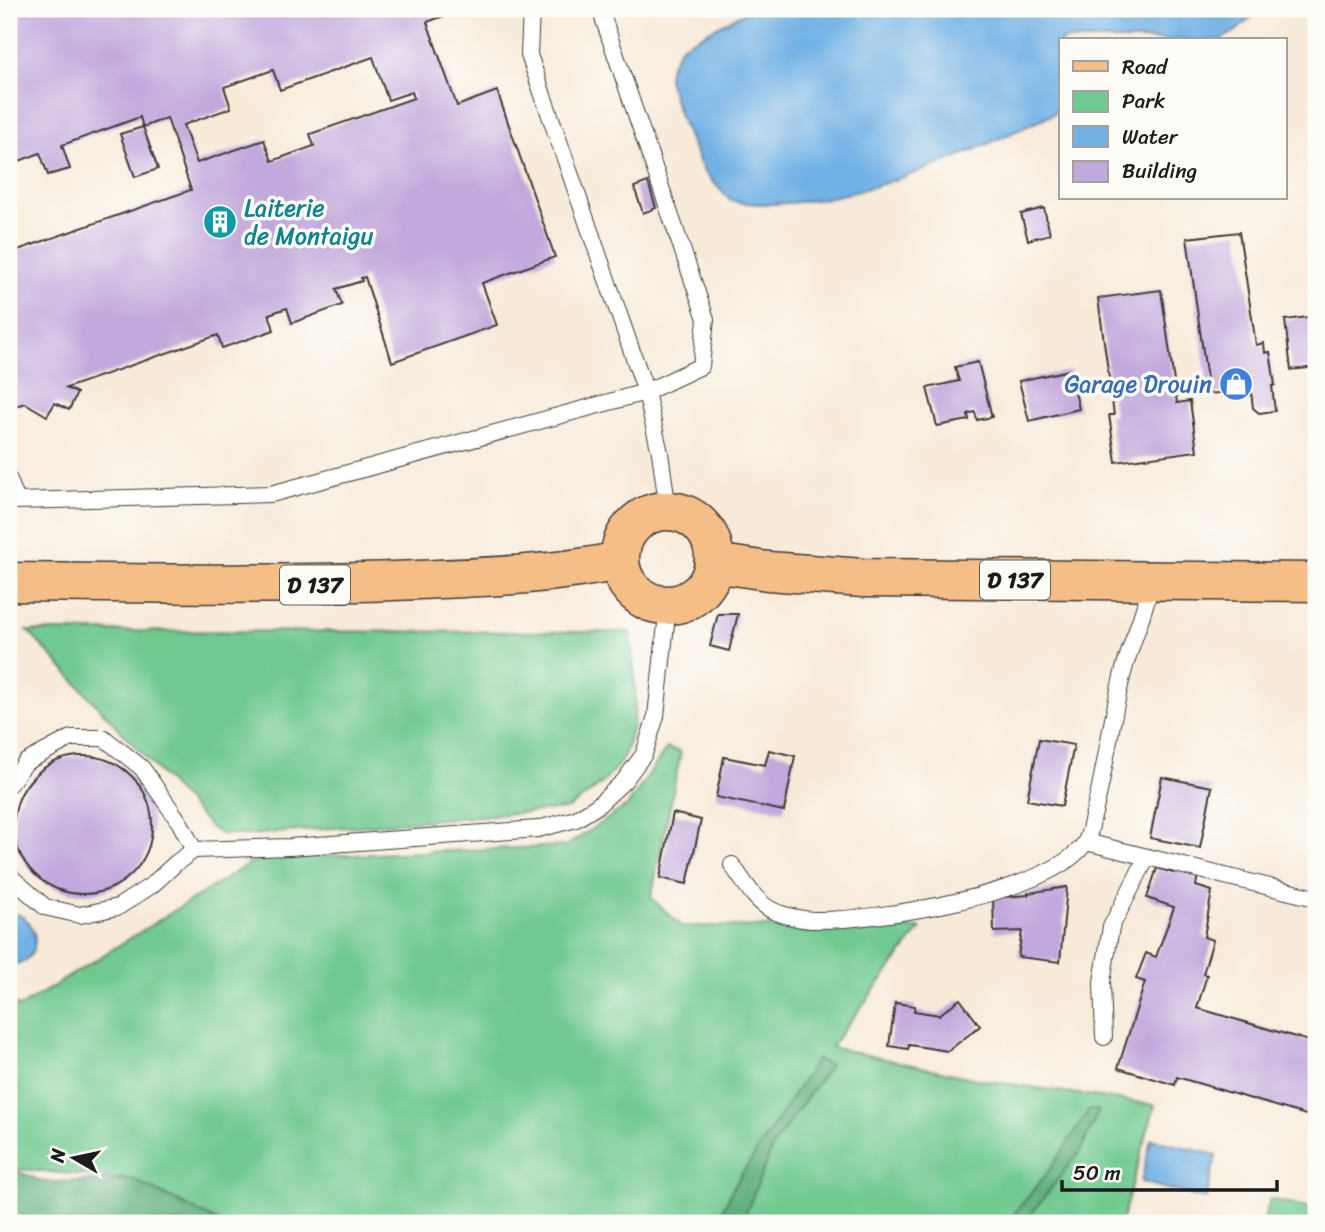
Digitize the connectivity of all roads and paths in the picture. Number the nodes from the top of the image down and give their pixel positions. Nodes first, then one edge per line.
1 (531, 9) edge
2 (600, 9) edge
3 (646, 393) junction
4 (9, 480) edge
5 (668, 510) junction
6 (619, 561) junction
7 (714, 564) junction
8 (9, 582) edge
9 (1151, 582) junction
10 (1316, 582) edge
11 (668, 606) junction
12 (9, 784) edge
13 (1086, 842) junction
14 (194, 850) junction
15 (1146, 857) junction
16 (732, 865) dead end
17 (9, 873) edge
18 (1315, 898) edge
19 (1104, 1037) dead end

1 - 3 lane
2 - 3 lane
3 - 4 lane
3 - 5 lane
5 - 6 main road
5 - 7 main road
6 - 8 main road, D 137
6 - 11 main road
7 - 9 main road, D 137
7 - 11 main road
9 - 10 main road, D 137
9 - 13 lane
11 - 14 lane
12 - 14 lane
13 - 15 lane
13 - 16 lane
14 - 17 lane
15 - 18 lane
15 - 19 lane

